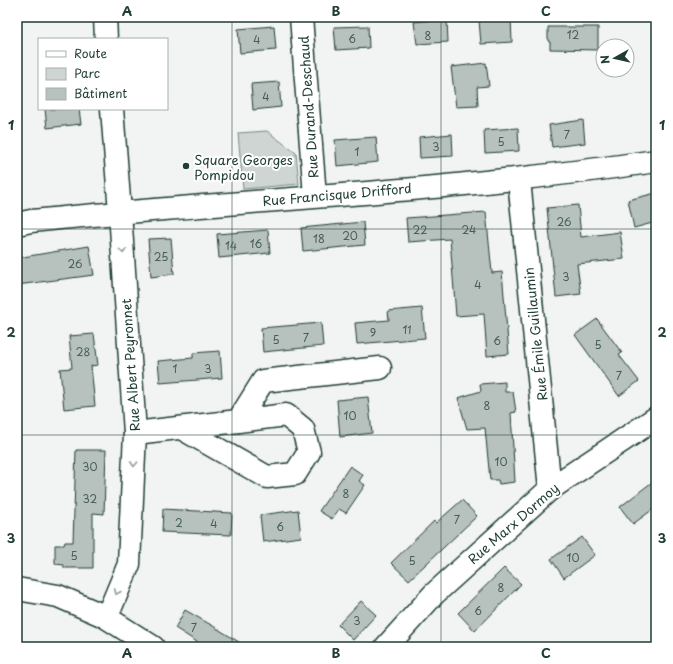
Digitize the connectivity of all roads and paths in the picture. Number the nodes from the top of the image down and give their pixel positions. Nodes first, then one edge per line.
1 (104, 17) edge
2 (301, 17) edge
3 (106, 38) edge
4 (112, 110) edge
5 (656, 161) edge
6 (519, 180) junction
7 (315, 196) junction
8 (120, 212) junction
9 (24, 222) edge
10 (380, 368) dead end
11 (656, 418) edge
12 (238, 420) junction
13 (180, 428) junction
14 (135, 433) junction
15 (550, 489) junction
16 (17, 589) edge
17 (104, 616) junction
18 (153, 647) edge
19 (386, 647) edge

1 - 3 street
2 - 7 street, Rue Durand-Deschaud
4 - 8 street, Rue Albert Peyronnet
5 - 6 street, Rue Francisque Drifford
6 - 7 street, Rue Francisque Drifford
6 - 15 street, Rue Émile Guillaumin
7 - 8 street, Rue Francisque Drifford
8 - 9 street, Rue Francisque Drifford
8 -> 14 street, Rue Albert Peyronnet
10 - 12 street
11 - 15 street, Rue Marx Dormoy
12 - 13 street
12 - 13 street
13 - 14 street
14 -> 17 street, Rue Albert Peyronnet
15 - 19 street, Rue Marx Dormoy
16 - 17 street
17 - 18 street

